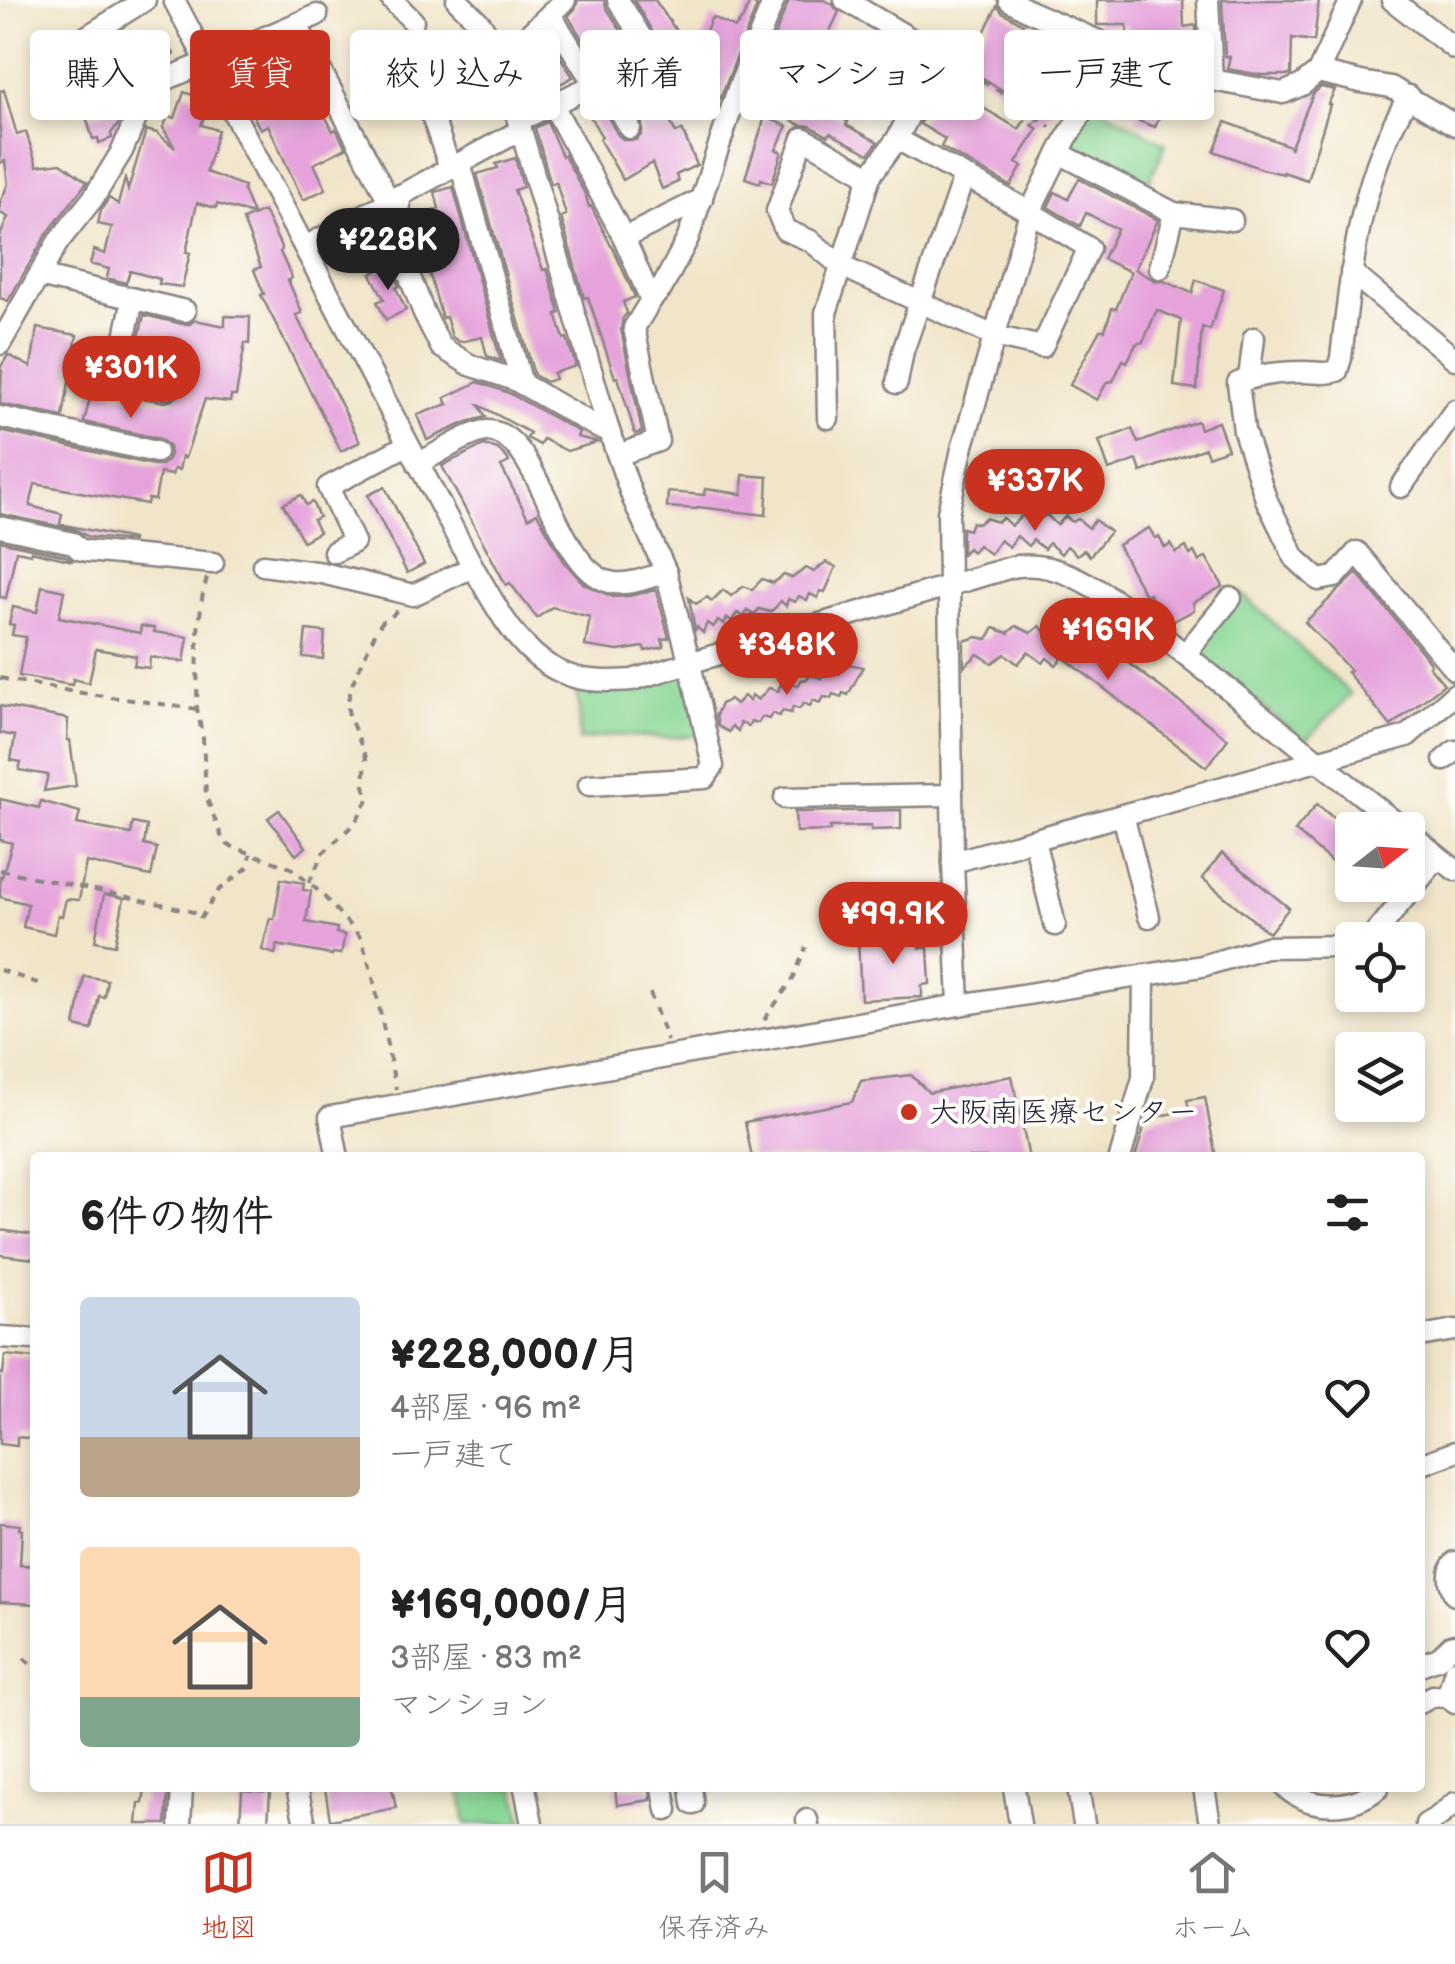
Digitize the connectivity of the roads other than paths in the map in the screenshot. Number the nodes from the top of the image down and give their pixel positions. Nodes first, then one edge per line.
1 (145, 0) edge
2 (174, 0) edge
3 (392, 0) edge
4 (457, 0) edge
5 (618, 0) edge
6 (774, 0) edge
7 (844, 0) edge
8 (1009, 0) edge
9 (1208, 0) edge
10 (1351, 0) edge
11 (1392, 0) edge
12 (558, 7) edge
13 (317, 15) dead end
14 (413, 22) dead end
15 (297, 24) junction
16 (97, 30) edge
17 (283, 30) edge
18 (485, 30) edge
19 (534, 30) edge
20 (637, 30) edge
21 (1073, 30) edge
22 (1210, 30) edge
23 (190, 31) edge
24 (580, 48) edge
25 (1455, 49) edge
26 (190, 70) edge
27 (1318, 72) junction
28 (1214, 80) edge
29 (1408, 96) junction
30 (560, 115) edge
31 (1452, 118) edge
32 (238, 120) edge
33 (437, 120) edge
34 (518, 120) edge
35 (529, 120) edge
36 (624, 120) edge
37 (1078, 120) edge
38 (520, 126) junction
39 (630, 128) dead end
40 (898, 139) junction
41 (1063, 146) junction
42 (455, 165) junction
43 (870, 176) junction
44 (964, 176) junction
45 (395, 198) junction
46 (702, 199) junction
47 (1030, 212) junction
48 (1174, 213) junction
49 (1232, 220) dead end
50 (624, 238) junction
51 (305, 246) junction
52 (842, 266) junction
53 (1160, 268) dead end
54 (1351, 272) junction
55 (39, 276) junction
56 (133, 299) junction
57 (651, 300) junction
58 (922, 302) junction
59 (185, 312) dead end
60 (994, 336) junction
61 (1254, 338) dead end
62 (0, 344) edge
63 (1455, 359) edge
64 (1249, 378) junction
65 (898, 383) dead end
66 (522, 384) junction
67 (167, 388) dead end
68 (1455, 410) edge
69 (0, 417) edge
70 (828, 418) dead end
71 (608, 428) junction
72 (407, 445) junction
73 (156, 452) dead end
74 (618, 455) junction
75 (418, 464) junction
76 (1401, 487) dead end
77 (0, 527) edge
78 (334, 552) dead end
79 (212, 563) road end
80 (263, 565) dead end
81 (473, 567) junction
82 (666, 572) junction
83 (948, 586) junction
84 (1230, 598) dead end
85 (1184, 654) junction
86 (690, 664) junction
87 (1455, 670) edge
88 (1455, 694) edge
89 (1320, 762) junction
90 (590, 785) dead end
91 (952, 795) junction
92 (785, 798) dead end
93 (1382, 812) edge
94 (1123, 815) junction
95 (1034, 840) junction
96 (1425, 846) edge
97 (953, 862) junction
98 (1447, 863) edge
99 (1149, 917) dead end
100 (1388, 922) edge
101 (1055, 925) dead end
102 (1335, 946) edge
103 (1144, 976) junction
104 (958, 1006) junction
105 (337, 1152) edge
106 (1122, 1152) edge
107 (1455, 1330) edge
108 (1425, 1335) edge
109 (0, 1336) edge
110 (30, 1339) edge
111 (1455, 1452) edge
112 (1425, 1463) edge
113 (1455, 1562) edge
114 (1455, 1594) edge
115 (1455, 1646) edge
116 (1425, 1662) edge
117 (1455, 1670) edge
118 (1425, 1700) edge
119 (1451, 1700) edge
120 (182, 1792) edge
121 (299, 1792) edge
122 (525, 1792) edge
123 (664, 1792) edge
124 (1015, 1792) edge
125 (1079, 1792) edge
126 (1205, 1792) edge
127 (1293, 1792) edge
128 (1374, 1792) edge
129 (1455, 1803) edge
130 (667, 1810) dead end
131 (180, 1824) edge
132 (305, 1824) edge
133 (532, 1824) edge
134 (1020, 1824) edge
135 (1084, 1824) edge
136 (1210, 1824) edge
137 (1428, 1824) edge

1 - 16 street
2 - 23 street
3 - 14 street
4 - 18 street
5 - 20 street
6 - 46 street
7 - 40 street
8 - 21 street
9 - 22 street
10 - 27 street
11 - 25 street
12 - 19 street
12 - 24 street
13 - 15 street
15 - 17 street
15 - 45 street
26 - 55 street
27 - 28 street
27 - 29 street
29 - 31 street
29 - 54 street
30 - 50 street
32 - 51 street
33 - 42 street
34 - 38 street
35 - 38 street
36 - 39 street
37 - 41 street
38 - 42 street
38 - 71 street
40 - 43 street
40 - 44 street
41 - 47 street
41 - 48 street
42 - 45 street
42 - 66 street
43 - 52 street
43 - 52 street
44 - 47 street
44 - 58 street
45 - 51 street
45 - 66 street
46 - 50 street
46 - 57 street
47 - 60 street
47 - 60 street
48 - 49 street
48 - 53 street
50 - 57 street
51 - 72 street
52 - 58 street
52 - 70 street
54 - 63 street
54 - 64 street
55 - 56 street
55 - 62 street
56 - 59 street
56 - 67 street
57 - 74 street
58 - 60 street
58 - 65 street
60 - 83 street
61 - 64 street
64 - 87 street
66 - 71 street
68 - 76 street
69 - 73 street
71 - 74 street
72 - 75 street
72 - 78 street
74 - 82 street
75 - 81 street
75 - 82 street
77 - 79 street
80 - 81 street
81 - 86 street
82 - 86 street
83 - 85 street
83 - 86 street
83 - 91 street
84 - 85 street
85 - 89 street
86 - 90 street
88 - 89 street
89 - 93 street
89 - 94 street
91 - 92 street
91 - 97 street
94 - 95 street
94 - 99 street
95 - 97 street
95 - 101 street
96 - 98 street
97 - 104 street
98 - 100 street
102 - 103 street
103 - 104 street
103 - 106 street
104 - 105 street
107 - 108 street
109 - 110 street
111 - 112 street
113 - 114 street
115 - 116 street
117 - 119 street
118 - 119 street
120 - 131 street
121 - 132 street
122 - 133 street
123 - 130 street
124 - 134 street
125 - 135 street
126 - 136 street
127 - 128 street
129 - 137 street

